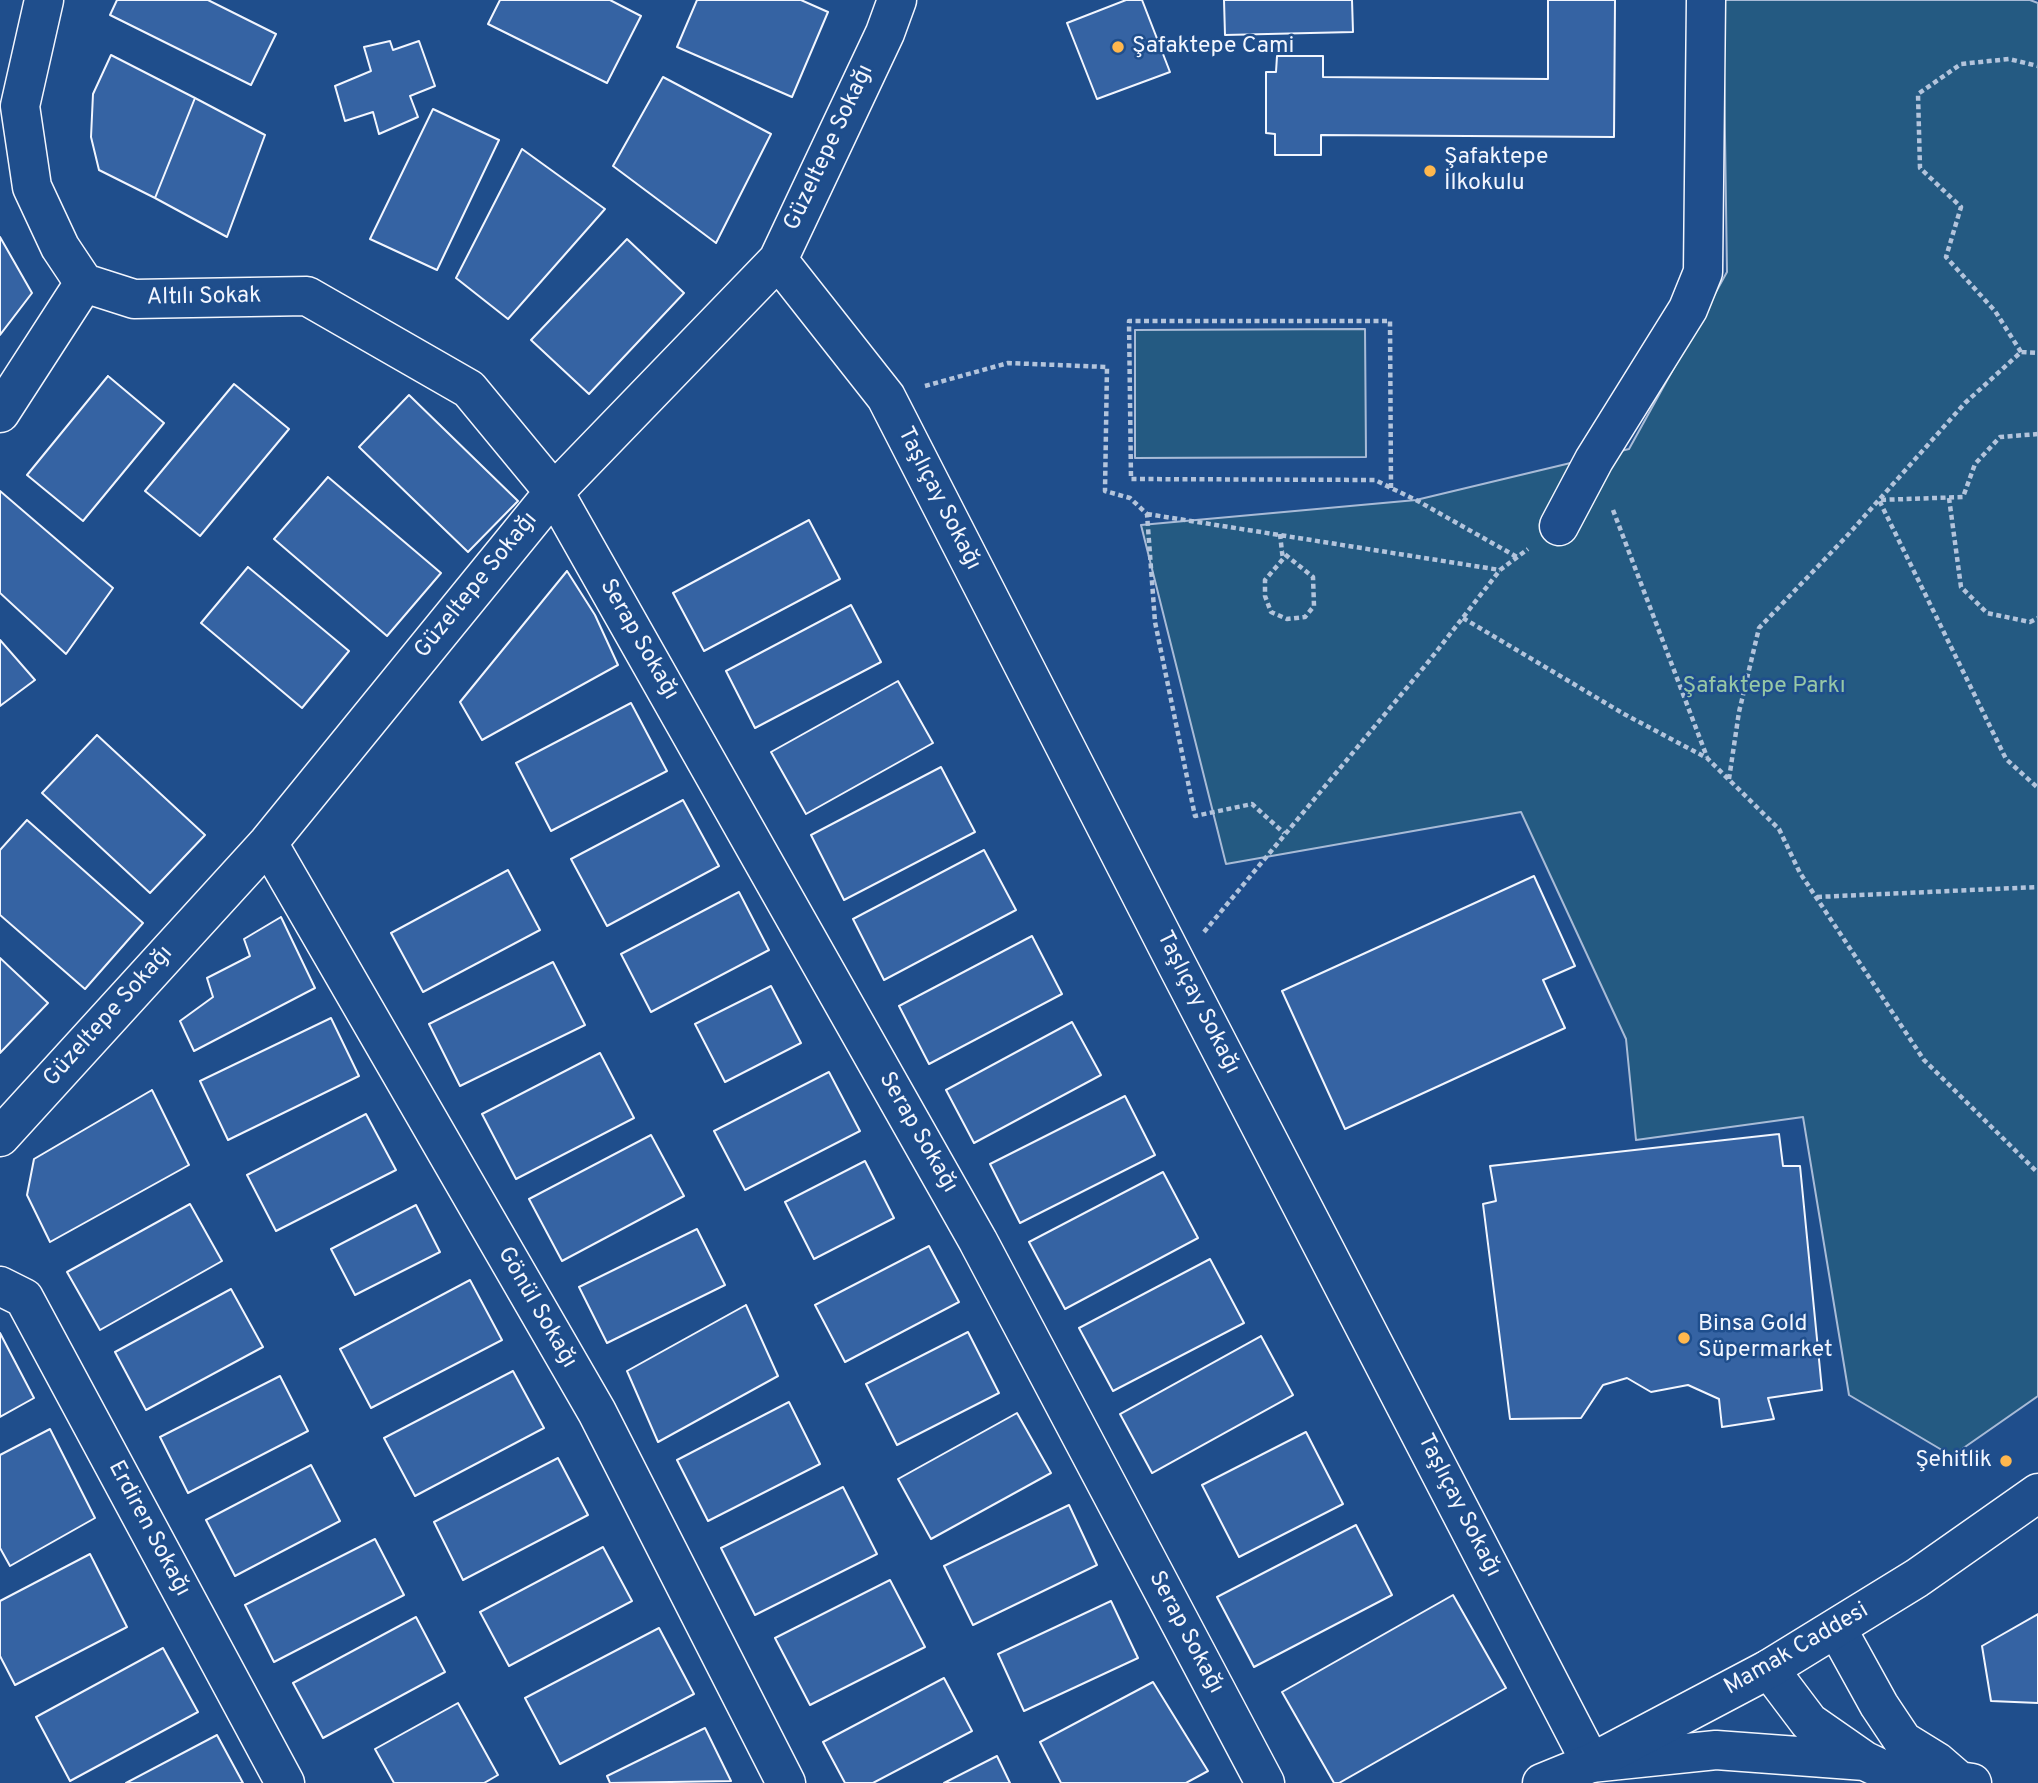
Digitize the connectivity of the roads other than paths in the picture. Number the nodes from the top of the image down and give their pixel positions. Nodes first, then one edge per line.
1 (44, 0) edge
2 (897, 0) edge
3 (1706, 0) edge
4 (778, 260) junction
5 (84, 284) junction
6 (0, 413) edge
7 (554, 492) junction
8 (1559, 526) road end
9 (268, 843) junction
10 (0, 1137) edge
11 (0, 1286) edge
12 (2038, 1493) edge
13 (1837, 1629) junction
14 (1769, 1669) junction
15 (1865, 1761) junction
16 (1591, 1763) junction
17 (1965, 1782) edge
18 (285, 1783) edge
19 (786, 1783) edge
20 (1265, 1783) edge
21 (1542, 1783) edge

1 - 5 street
2 - 4 street, Güzeltepe Sokağı
3 - 8 street
4 - 7 street, Güzeltepe Sokağı
4 - 16 street, Taşlıçay Sokağı
5 - 6 street
5 - 7 street, Altılı Sokak
7 - 9 street, Güzeltepe Sokağı
7 - 20 street, Serap Sokağı
9 - 10 street, Güzeltepe Sokağı
9 - 19 street, Gönül Sokağı
11 - 18 street, Erdiren Sokağı
12 - 13 street, Mamak Caddesi
13 - 14 street, Mamak Caddesi
13 - 17 street
14 - 15 street
14 - 16 street, Mamak Caddesi
15 - 16 street
15 - 17 street
16 - 21 street, Mamak Caddesi

